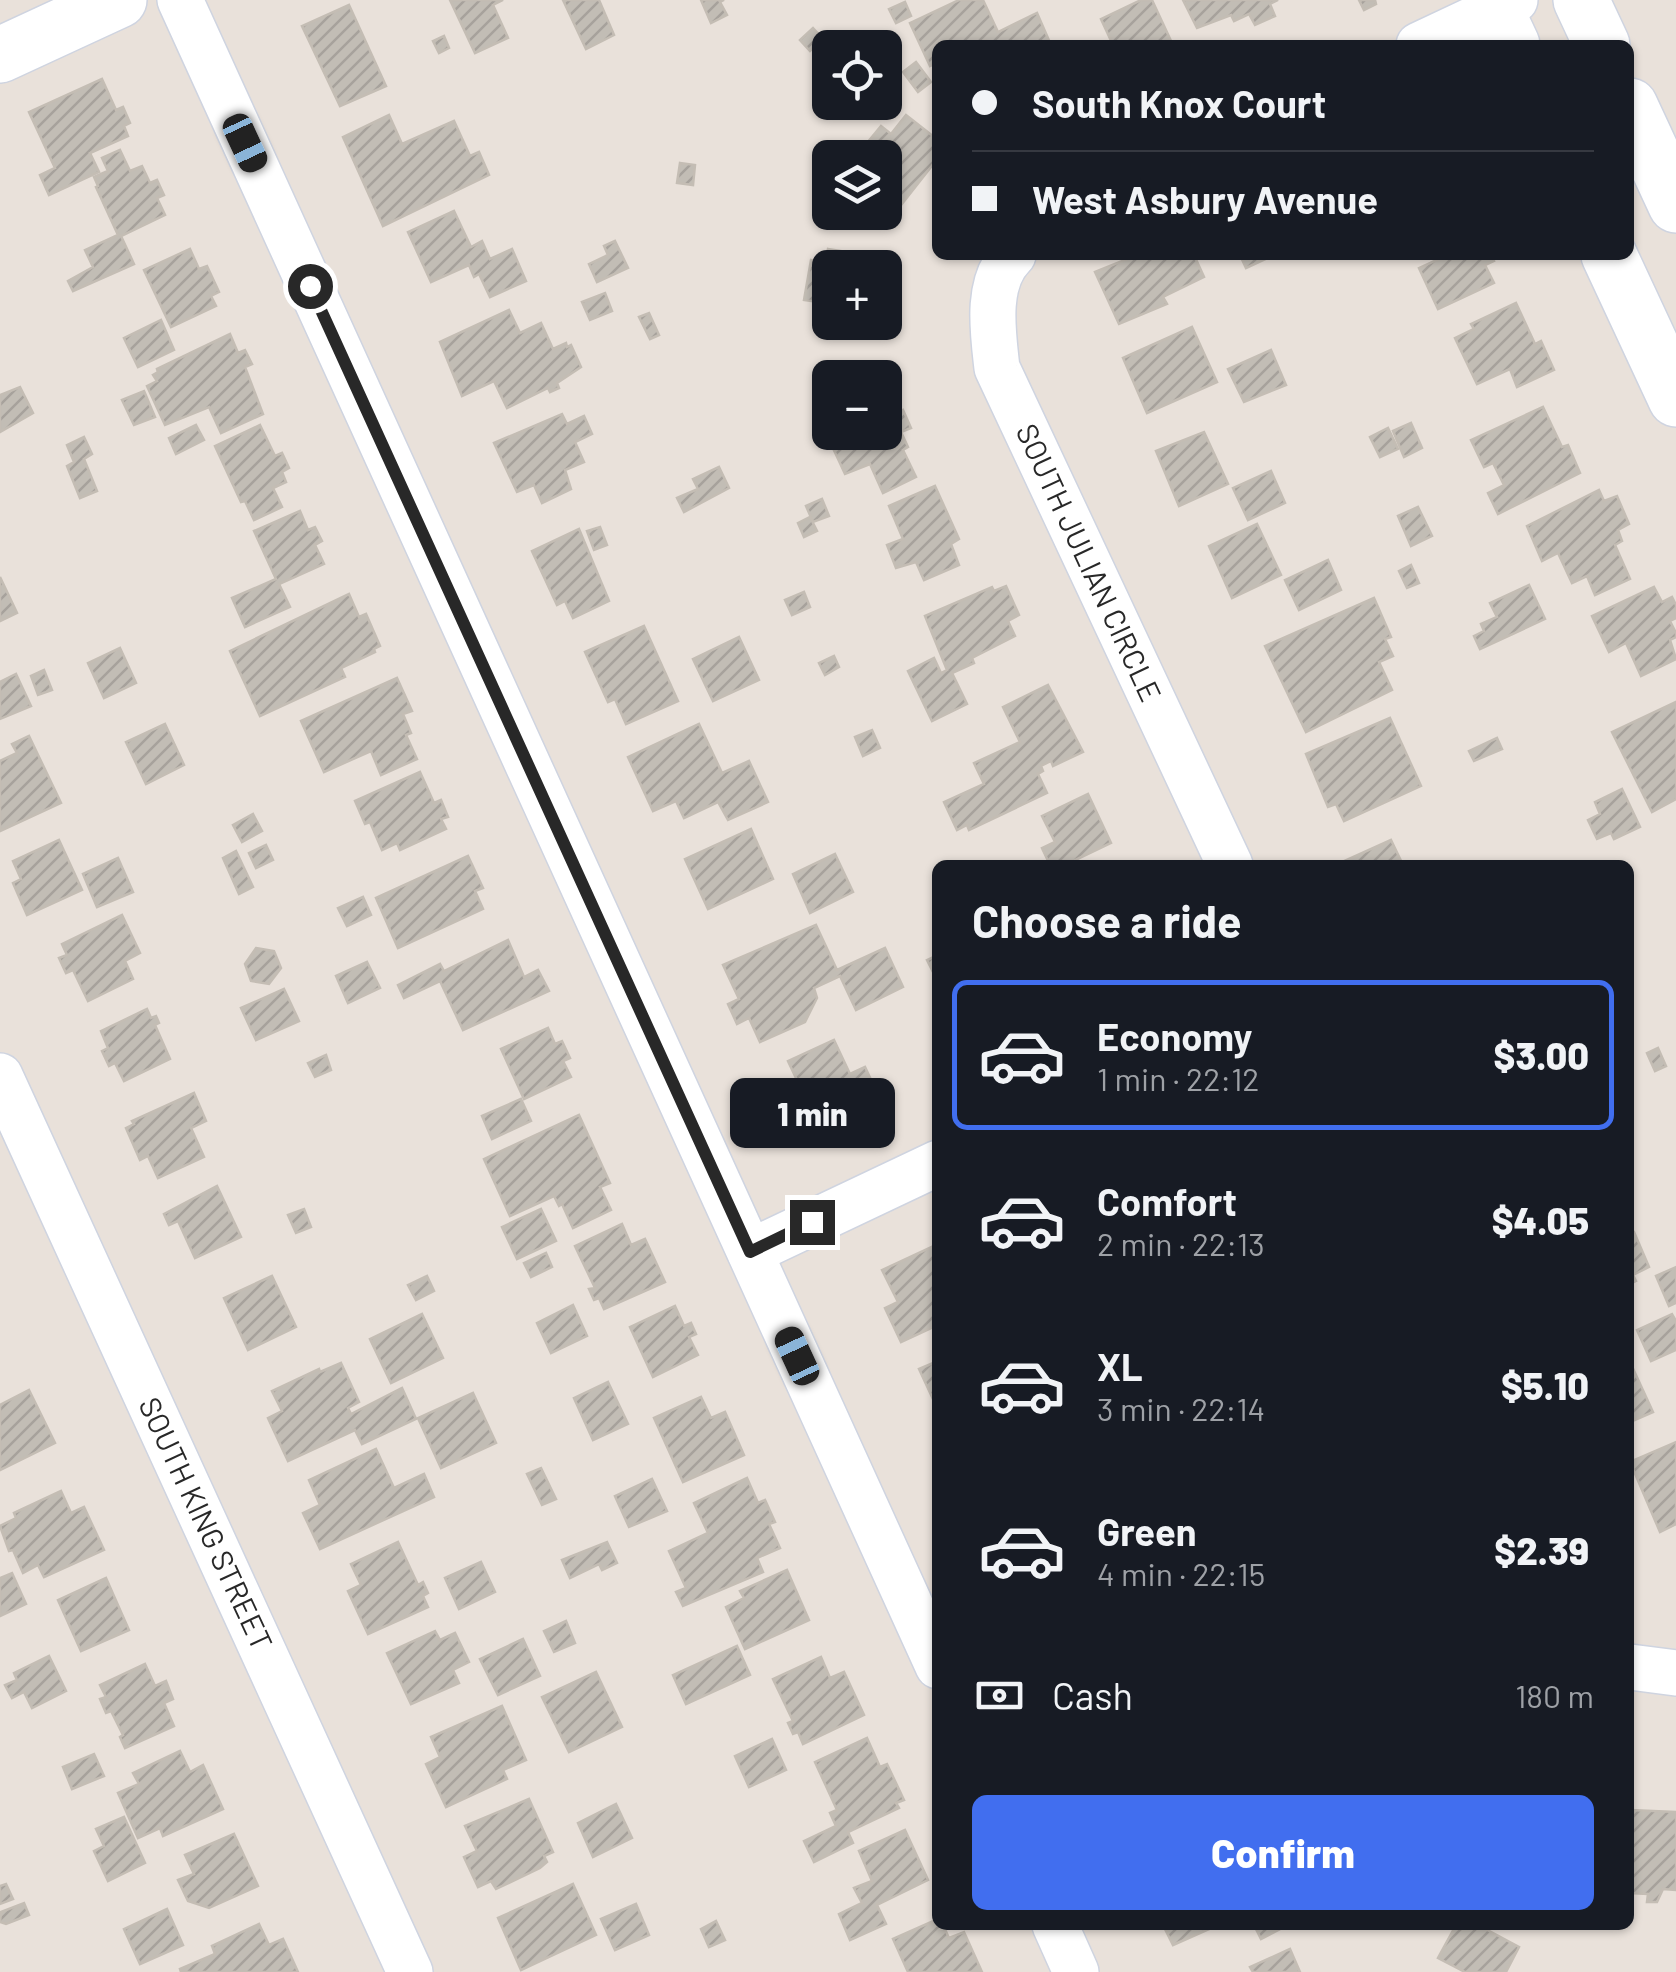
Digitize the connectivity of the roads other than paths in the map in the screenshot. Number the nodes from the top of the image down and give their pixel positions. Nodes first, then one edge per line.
1 (119, 0) edge
2 (180, 0) edge
3 (1581, 0) edge
4 (1503, 14) edge
5 (1433, 40) edge
6 (1600, 40) edge
7 (0, 56) edge
8 (1634, 115) edge
9 (1676, 206) edge
10 (1007, 260) edge
11 (1611, 260) edge
12 (1676, 400) edge
13 (1228, 860) edge
14 (0, 1076) edge
15 (932, 1166) edge
16 (750, 1252) junction
17 (932, 1653) edge
18 (1634, 1668) edge
19 (1676, 1673) edge
20 (1057, 1930) edge
21 (410, 1972) edge
22 (1076, 1972) edge

1 - 7 street
2 - 16 street
3 - 6 street
4 - 5 street
8 - 9 street
10 - 13 street, SOUTH JULIAN CIRCLE
11 - 12 street
14 - 21 street, SOUTH KING STREET
15 - 16 street
16 - 17 street
18 - 19 street
20 - 22 street

